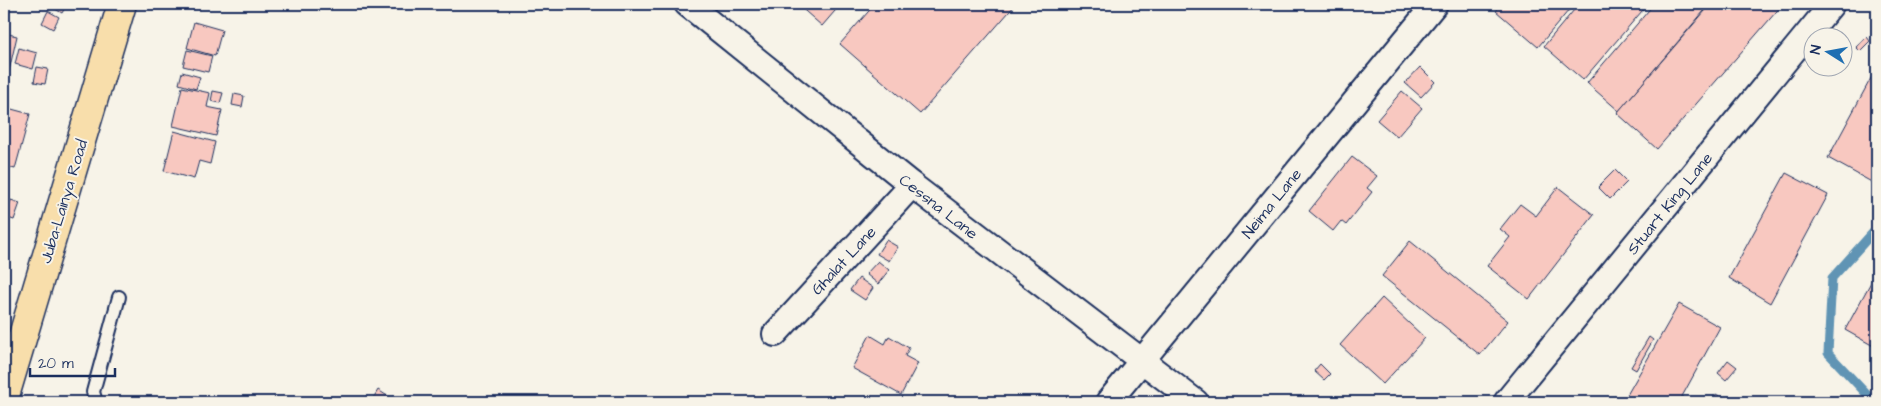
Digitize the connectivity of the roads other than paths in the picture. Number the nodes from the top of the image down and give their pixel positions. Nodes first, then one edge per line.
1 (122, 4) edge
2 (688, 4) edge
3 (1435, 4) edge
4 (1832, 4) edge
5 (912, 185) junction
6 (120, 297) dead end
7 (775, 334) dead end
8 (1142, 361) junction
9 (4, 399) edge
10 (96, 402) edge
11 (1108, 402) edge
12 (1196, 402) edge
13 (1506, 402) edge

1 - 9 main road, Juba-Lainya Road
2 - 5 street, Cessna Lane
3 - 8 street, Neima Lane
4 - 13 street, Stuart King Lane
5 - 7 street, Ghalat Lane
5 - 8 street, Cessna Lane
6 - 10 lane
8 - 11 street, Neima Lane
8 - 12 street, Cessna Lane

